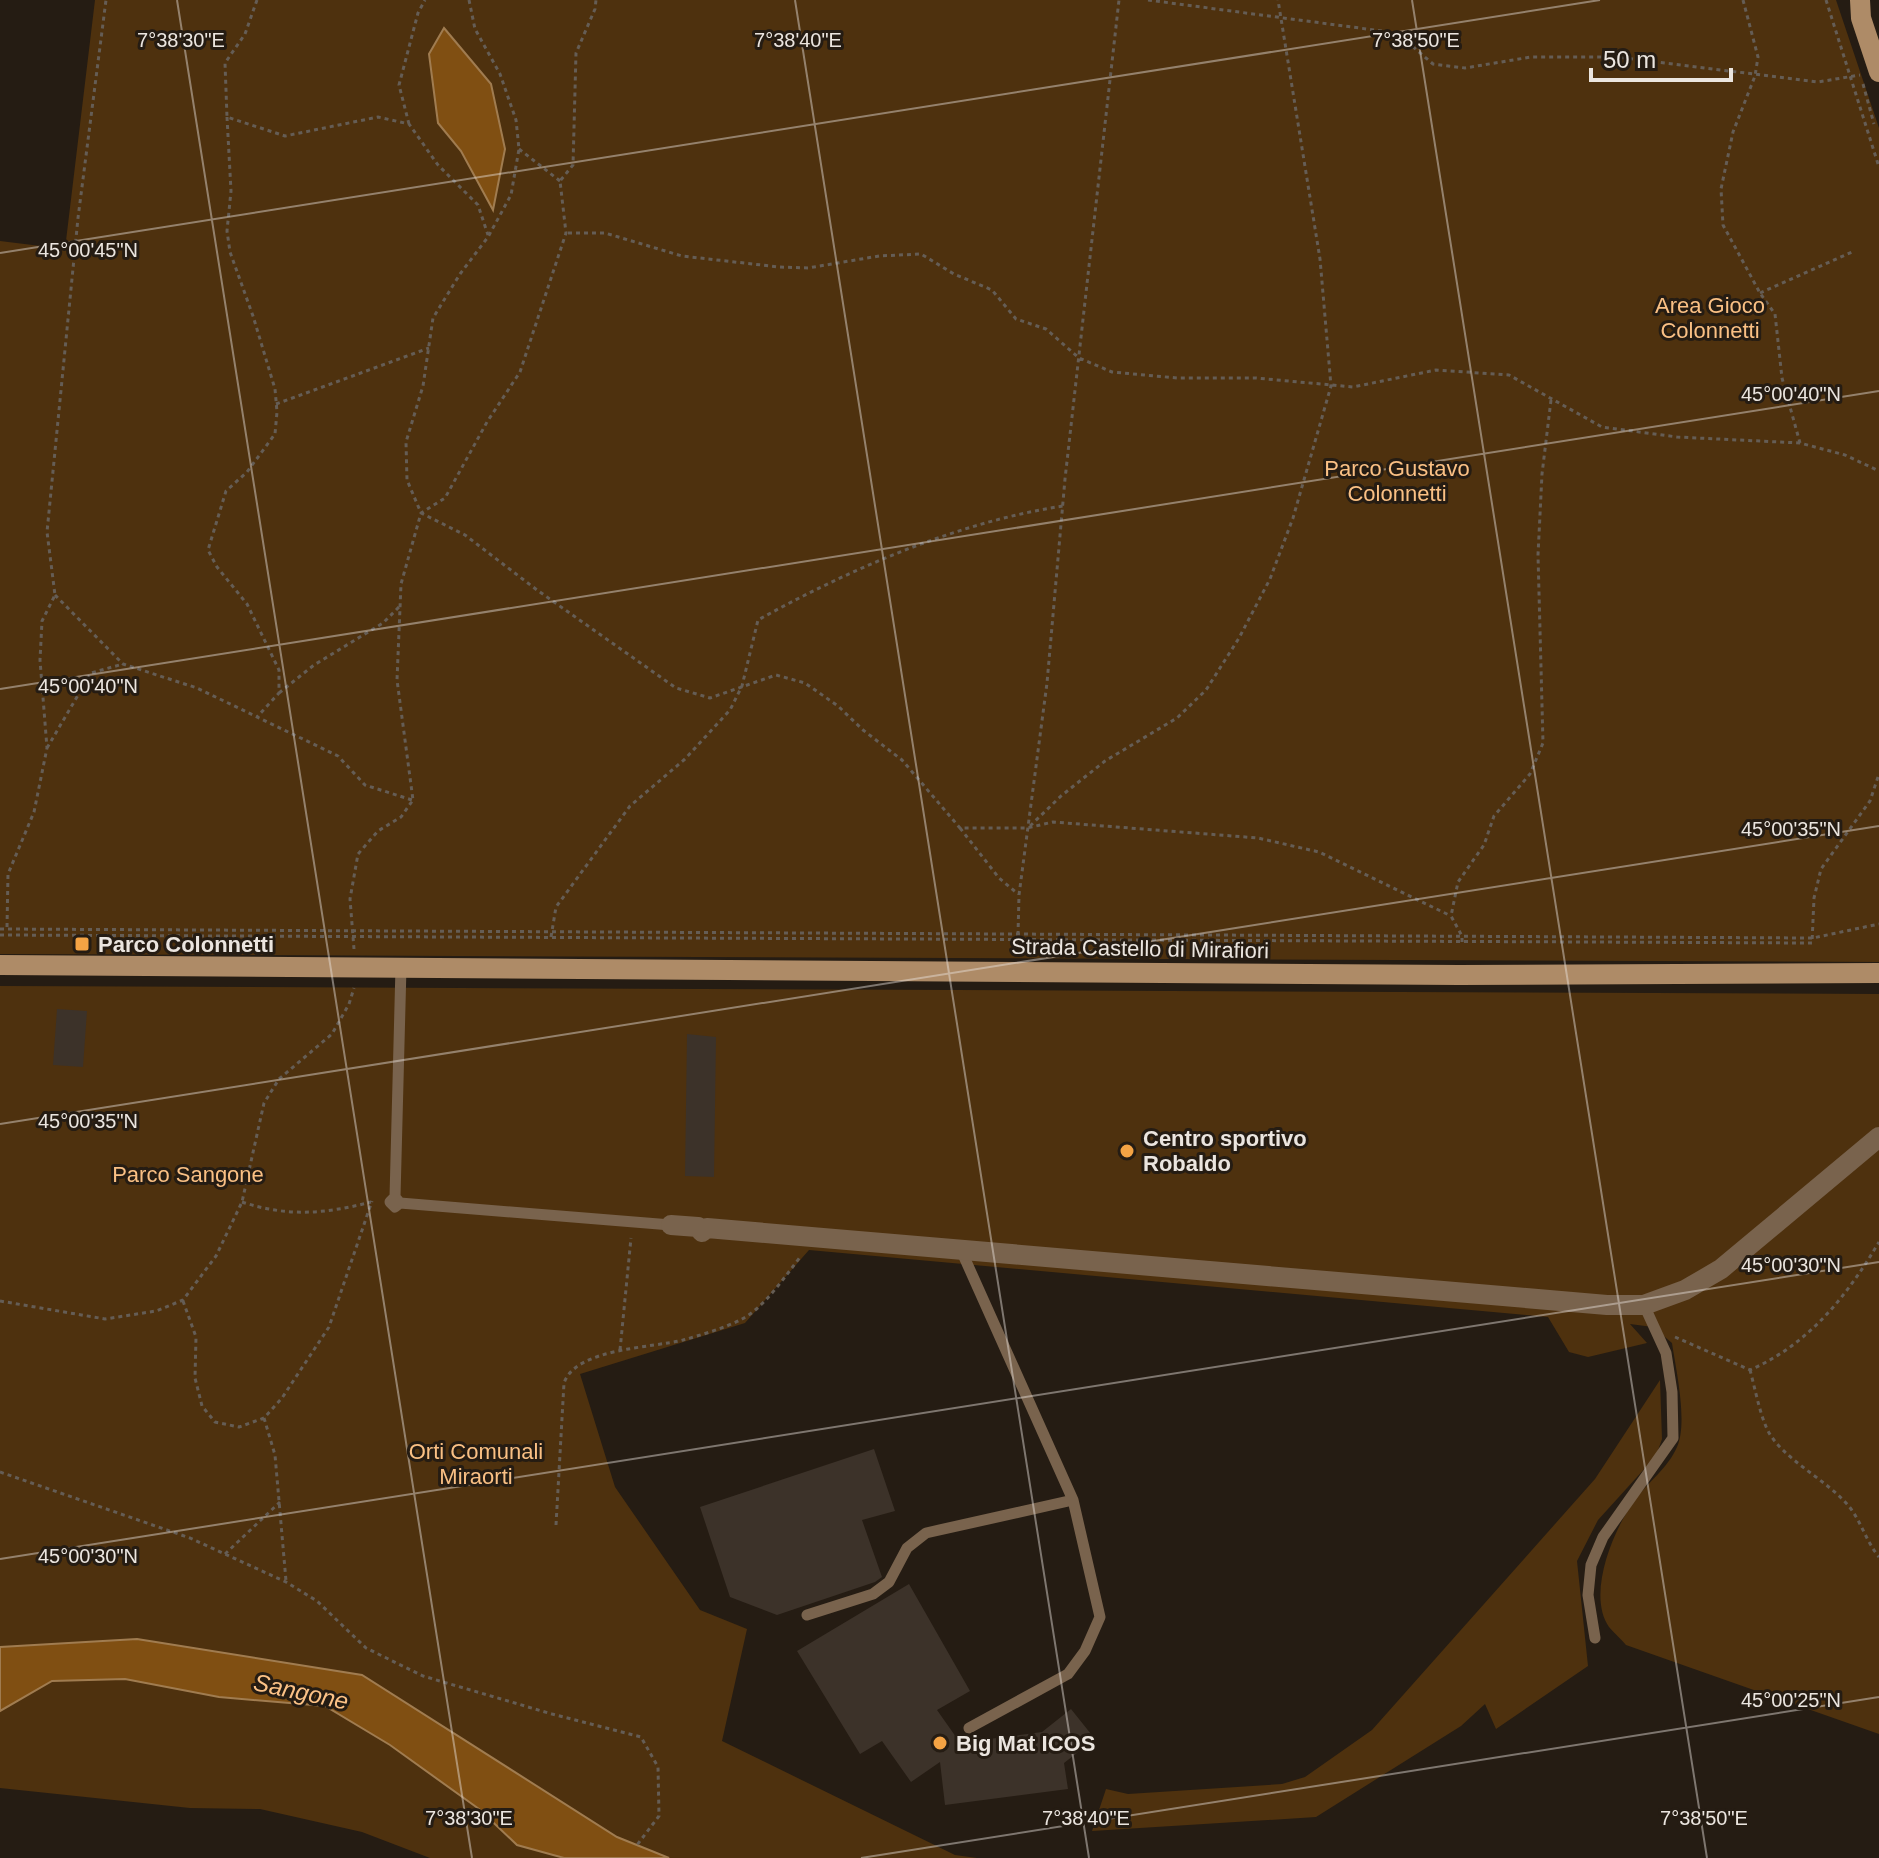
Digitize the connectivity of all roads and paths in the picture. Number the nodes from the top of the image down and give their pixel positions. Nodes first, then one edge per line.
1 (106, 0) edge
2 (257, 0) edge
3 (425, 0) edge
4 (469, 0) edge
5 (596, 0) edge
6 (1119, 0) edge
7 (1148, 0) edge
8 (1278, 0) edge
9 (1743, 0) edge
10 (1826, 0) edge
11 (1850, 0) edge
12 (1861, 9) edge
13 (1280, 16) junction
14 (1870, 73) edge
15 (1755, 76) junction
16 (1849, 78) junction
17 (227, 117) junction
18 (409, 124) junction
19 (519, 149) junction
20 (1879, 167) edge
21 (560, 181) junction
22 (566, 233) junction
23 (488, 237) junction
24 (1852, 252) dead end
25 (1760, 293) junction
26 (429, 348) junction
27 (1079, 358) junction
28 (1331, 386) junction
29 (1551, 399) junction
30 (276, 404) junction
31 (1800, 443) junction
32 (1879, 471) edge
33 (1063, 506) junction
34 (421, 513) junction
35 (55, 595) junction
36 (401, 606) junction
37 (123, 664) junction
38 (742, 686) junction
39 (279, 693) junction
40 (257, 717) junction
41 (47, 748) junction
42 (1879, 774) edge
43 (413, 800) junction
44 (960, 828) junction
45 (1027, 828) junction
46 (1019, 895) junction
47 (1451, 916) junction
48 (1879, 924) edge
49 (0, 929) edge
50 (7, 929) junction
51 (354, 930) junction
52 (551, 931) junction
53 (1018, 933) junction
54 (0, 935) edge
55 (6, 935) junction
56 (354, 936) junction
57 (1462, 936) junction
58 (551, 937) junction
59 (1813, 938) junction
60 (1018, 940) junction
61 (1462, 942) junction
62 (0, 965) edge
63 (355, 967) junction
64 (401, 967) junction
65 (1879, 973) edge
66 (1879, 1137) edge
67 (242, 1202) junction
68 (633, 1222) junction
69 (671, 1225) joint
70 (807, 1237) junction
71 (1879, 1242) edge
72 (961, 1250) junction
73 (183, 1300) junction
74 (0, 1301) edge
75 (1644, 1305) junction
76 (1653, 1327) junction
77 (620, 1352) junction
78 (1750, 1370) junction
79 (264, 1418) junction
80 (0, 1472) edge
81 (1073, 1500) junction
82 (280, 1502) junction
83 (556, 1525) dead end
84 (225, 1554) junction
85 (1879, 1557) edge
86 (286, 1582) junction
87 (807, 1615) dead end
88 (1595, 1638) dead end
89 (969, 1728) dead end
90 (637, 1845) dead end

1 - 35 path
2 - 17 path
3 - 18 path
4 - 19 path
5 - 21 path
6 - 27 path
7 - 13 path
8 - 13 path
9 - 15 path
10 - 16 path
11 - 12 street
12 - 14 street
13 - 15 path
13 - 28 path
14 - 16 path
15 - 16 path
15 - 25 path
16 - 20 path
17 - 18 path
17 - 30 path
18 - 23 path
19 - 21 path
19 - 23 path
21 - 22 path
22 - 27 path
22 - 34 path
23 - 26 path
24 - 25 path
25 - 31 path
26 - 30 path
26 - 34 path
27 - 28 path
27 - 33 path
28 - 29 path
28 - 45 path
29 - 31 path
29 - 47 path
30 - 39 path
31 - 32 path
33 - 38 path
33 - 45 path
34 - 36 path
34 - 38 path
35 - 37 path
35 - 41 path
36 - 39 path
36 - 43 path
37 - 40 path
37 - 41 path
38 - 44 path
38 - 52 path
39 - 40 path
40 - 43 path
41 - 50 path
42 - 59 path
43 - 51 path
44 - 45 path
44 - 46 path
45 - 46 path
45 - 47 path
46 - 53 path
47 - 57 path
48 - 59 path
49 - 50 path
50 - 51 path
50 - 55 path
51 - 52 path
51 - 56 path
52 - 53 path
52 - 58 path
53 - 57 path
53 - 60 path
54 - 55 path
55 - 56 path
56 - 58 path
56 - 63 path
57 - 59 path
57 - 61 path
58 - 60 path
59 - 61 path
60 - 61 path
62 - 63 street, Strada Castello di Mirafiori
63 - 64 street, Strada Castello di Mirafiori
63 - 67 path
64 - 65 street, Strada Castello di Mirafiori
64 - 68 lane
66 - 75 street
67 - 73 path
67 - 79 path
68 - 69 lane
68 - 77 path
69 - 70 street
70 - 72 street
70 - 77 path
71 - 78 path
72 - 75 street
72 - 81 lane
73 - 74 path
73 - 79 path
75 - 76 lane
76 - 78 path
76 - 88 lane
77 - 83 path
78 - 85 path
79 - 82 path
80 - 84 path
81 - 87 lane
81 - 89 lane
82 - 84 path
82 - 86 path
84 - 86 path
86 - 90 path

